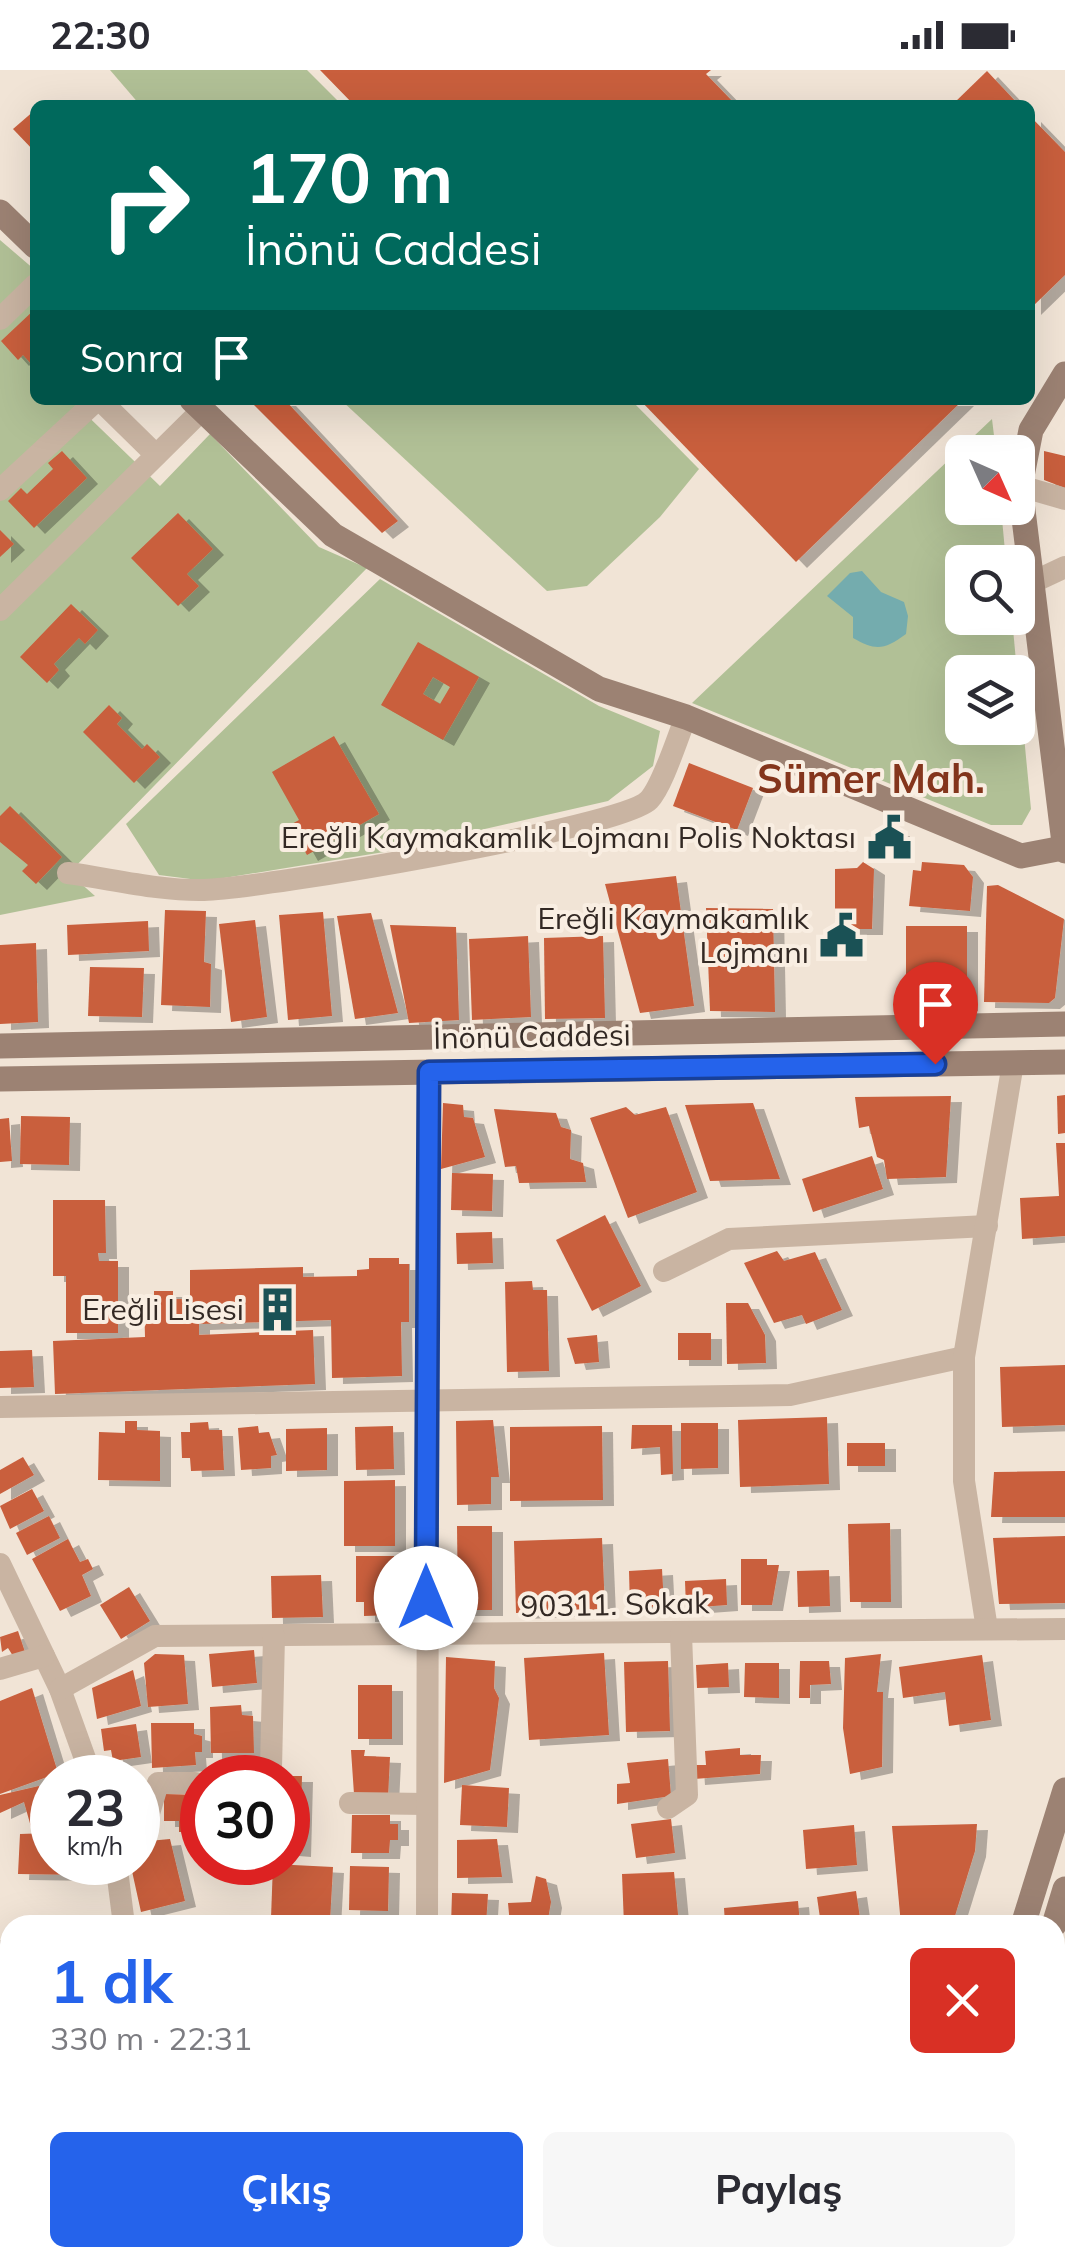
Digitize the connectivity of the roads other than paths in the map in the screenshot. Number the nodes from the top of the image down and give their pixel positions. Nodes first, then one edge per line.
1 (0, 212) edge
2 (30, 241) edge
3 (30, 290) edge
4 (0, 319) edge
5 (1065, 374) edge
6 (94, 405) edge
7 (104, 405) edge
8 (197, 405) edge
9 (1029, 435) edge
10 (156, 455) junction
11 (0, 490) edge
12 (1035, 490) edge
13 (1065, 499) edge
14 (1065, 566) edge
15 (1035, 581) edge
16 (0, 610) edge
17 (1035, 615) edge
18 (686, 717) junction
19 (1064, 850) edge
20 (68, 874) dead end
21 (1065, 1024) edge
22 (0, 1046) edge
23 (1065, 1062) edge
24 (1013, 1063) junction
25 (429, 1072) junction
26 (0, 1078) edge
27 (987, 1226) junction
28 (664, 1271) dead end
29 (964, 1357) junction
30 (426, 1400) junction
31 (0, 1407) edge
32 (0, 1564) edge
33 (1065, 1629) edge
34 (988, 1630) junction
35 (680, 1634) junction
36 (274, 1636) junction
37 (426, 1638) junction
38 (44, 1656) junction
39 (0, 1669) edge
40 (60, 1689) junction
41 (84, 1755) edge
42 (271, 1755) edge
43 (1065, 1790) edge
44 (350, 1803) dead end
45 (426, 1804) junction
46 (668, 1808) dead end
47 (119, 1885) edge
48 (1065, 1889) edge
49 (123, 1915) edge
50 (427, 1915) edge
51 (1026, 1915) edge
52 (1057, 1915) edge

1 - 2 main road
3 - 4 street
5 - 9 main road
6 - 11 street
7 - 10 street
8 - 10 street
8 - 18 main road
10 - 16 street
12 - 13 street
14 - 15 street
17 - 19 main road
18 - 19 main road
18 - 20 street
21 - 22 main road
23 - 24 main road, İnönü Caddesi
24 - 25 main road, İnönü Caddesi
24 - 27 street
25 - 26 main road, İnönü Caddesi
25 - 30 street
27 - 28 street
27 - 29 street
29 - 30 street
29 - 34 street
30 - 31 street
30 - 37 street
32 - 38 street
33 - 34 street, 90311. Sokak
34 - 35 street, 90311. Sokak
35 - 37 street, 90311. Sokak
35 - 46 street
36 - 37 street, 90311. Sokak
36 - 40 street, 90311. Sokak
36 - 42 street
37 - 45 street
38 - 39 street
38 - 40 street
40 - 41 street
43 - 51 main road
44 - 45 street
45 - 50 street
47 - 49 street
48 - 52 main road

